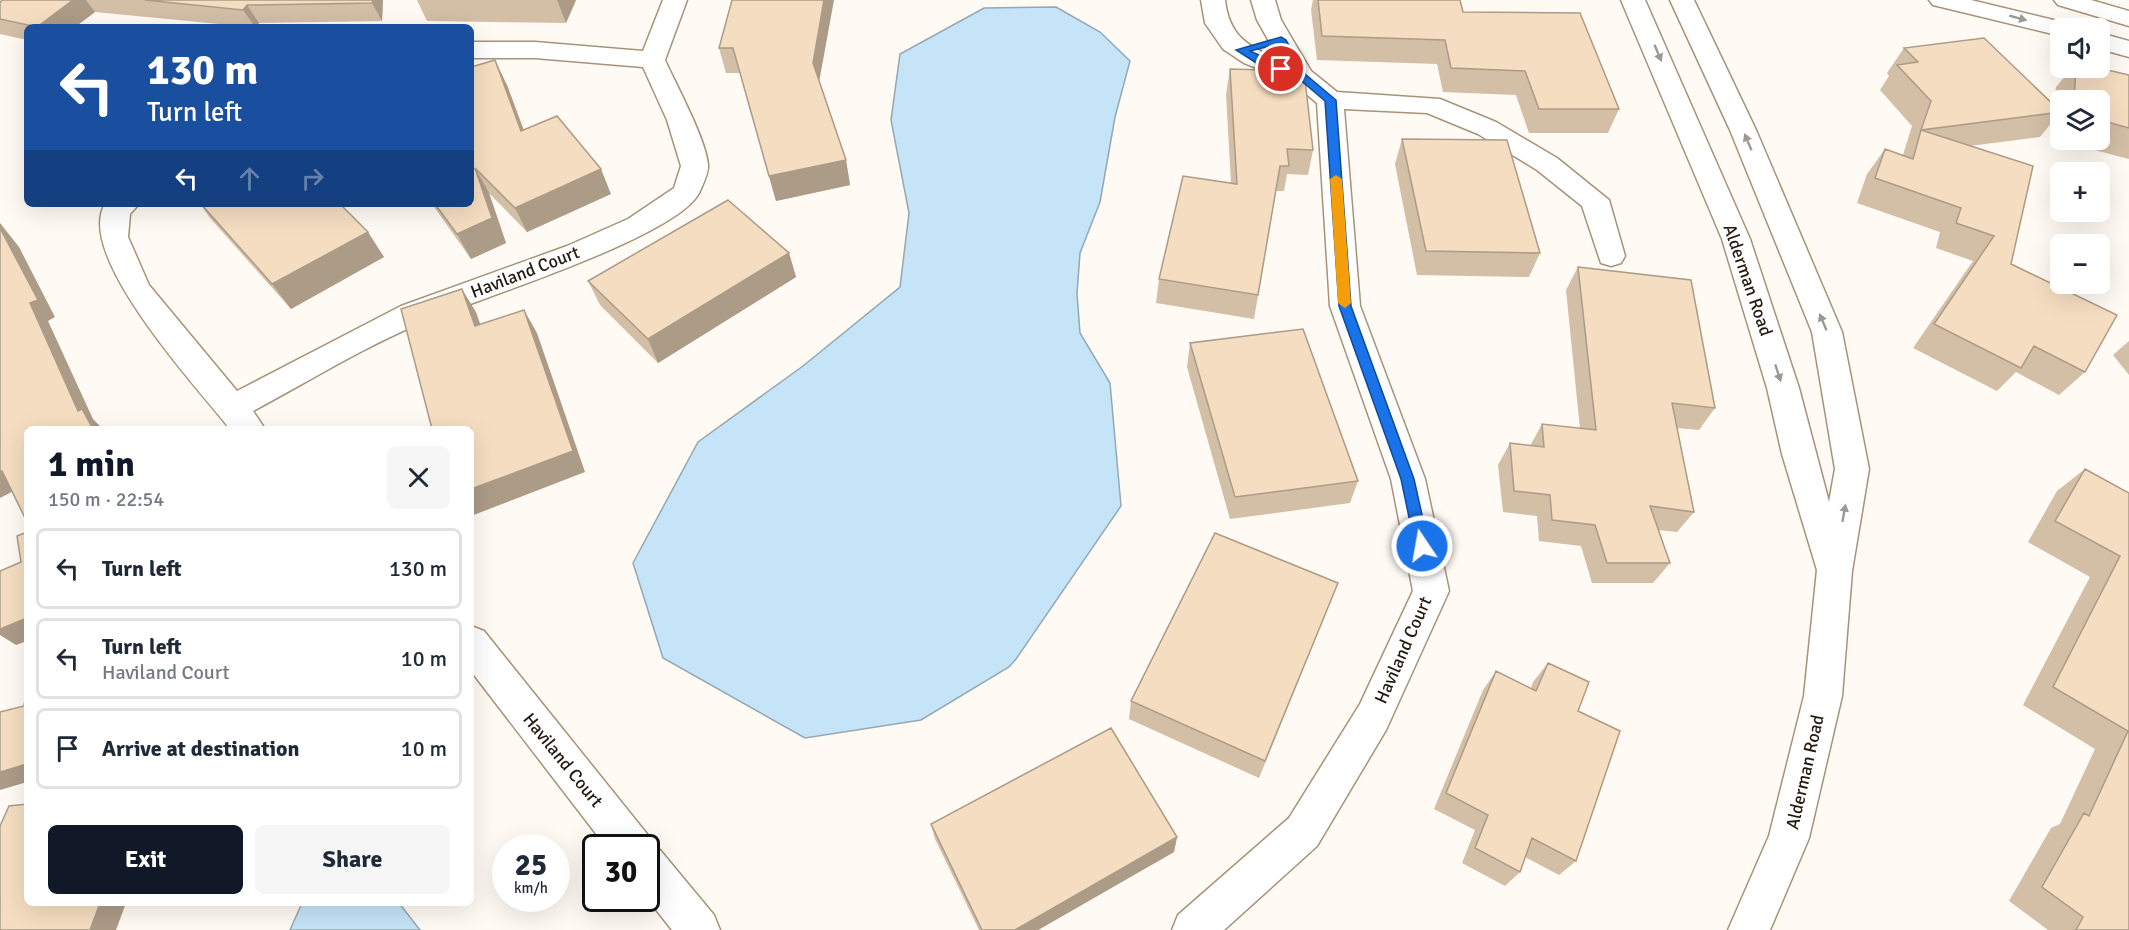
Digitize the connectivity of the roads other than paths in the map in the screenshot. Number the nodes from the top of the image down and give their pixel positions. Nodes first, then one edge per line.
1 (675, 0) edge
2 (1213, 0) edge
3 (1263, 0) edge
4 (1633, 0) edge
5 (1682, 0) edge
6 (1941, 0) edge
7 (2066, 0) edge
8 (2129, 19) edge
9 (2050, 26) edge
10 (1281, 40) junction
11 (2110, 44) edge
12 (474, 50) edge
13 (1241, 50) junction
14 (2129, 50) edge
15 (652, 60) junction
16 (1301, 76) junction
17 (1330, 100) junction
18 (120, 207) edge
19 (1611, 256) dead end
20 (241, 418) edge
21 (1834, 571) junction
22 (474, 647) edge
23 (622, 834) edge
24 (660, 881) edge
25 (699, 930) edge
26 (1193, 930) edge
27 (1749, 930) edge

1 - 15 street
2 - 13 street
3 - 10 street
4 -> 21 street, Alderman Road
21 -> 5 street, Alderman Road
6 -> 9 street
7 - 8 street
10 - 13 street
10 - 16 street
11 - 14 street
12 - 15 street
13 - 16 street
15 - 20 street, Haviland Court
16 - 17 street
17 - 19 street
17 - 26 street, Haviland Court
18 - 20 street, Haviland Court
21 - 27 street, Alderman Road
22 - 23 street, Haviland Court
24 - 25 street

